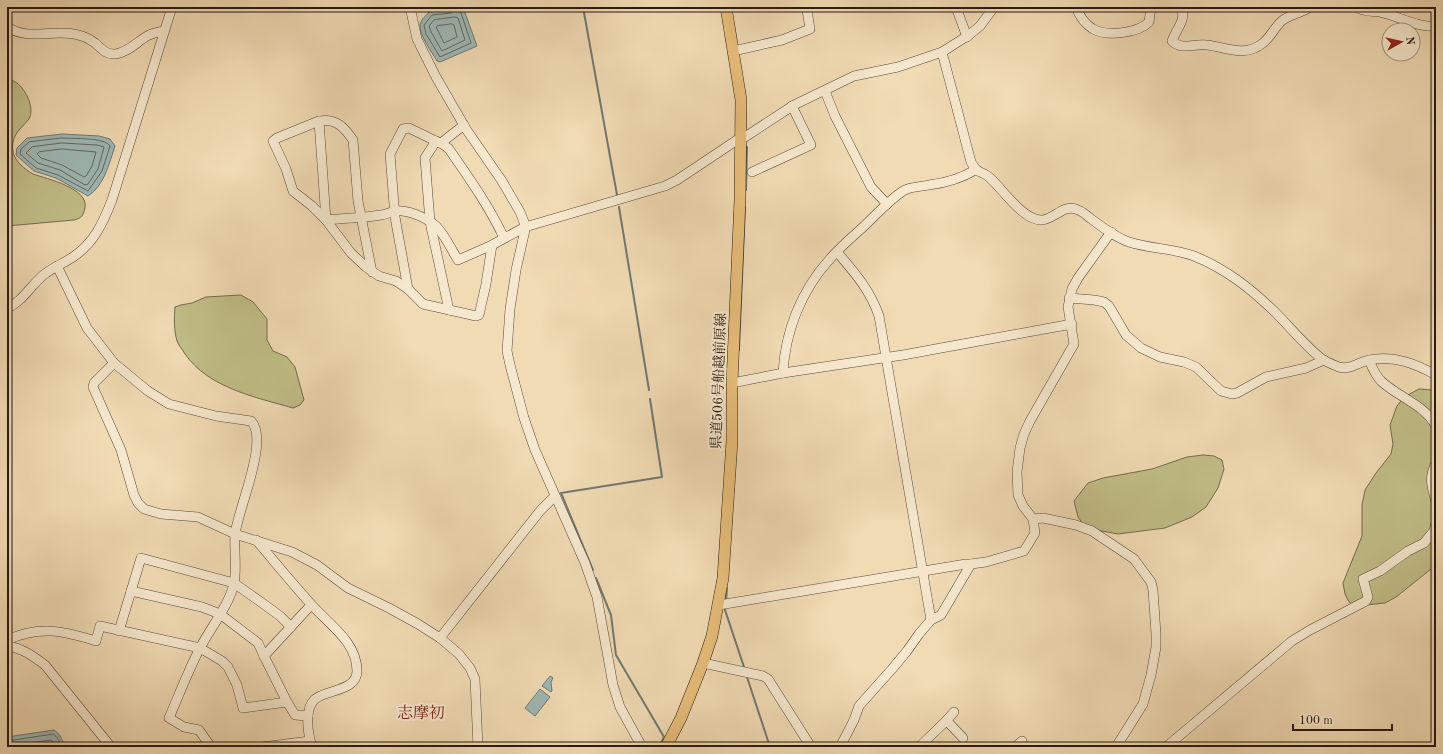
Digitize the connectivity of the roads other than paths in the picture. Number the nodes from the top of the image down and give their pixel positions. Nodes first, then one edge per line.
1 (172, 7) edge
2 (410, 7) edge
3 (726, 7) edge
4 (808, 7) edge
5 (956, 7) edge
6 (994, 7) edge
7 (1076, 7) edge
8 (1151, 7) edge
9 (1181, 7) edge
10 (1310, 7) edge
11 (1356, 7) edge
12 (7, 26) edge
13 (1436, 26) edge
14 (164, 31) junction
15 (967, 37) junction
16 (733, 51) junction
17 (942, 52) junction
18 (825, 91) junction
19 (792, 106) junction
20 (319, 121) junction
21 (464, 125) junction
22 (740, 138) junction
23 (439, 142) junction
24 (975, 170) junction
25 (752, 172) dead end
26 (887, 204) junction
27 (395, 210) junction
28 (360, 217) junction
29 (326, 220) junction
30 (430, 222) junction
31 (525, 227) junction
32 (1110, 232) junction
33 (504, 238) junction
34 (492, 245) junction
35 (837, 252) junction
36 (57, 266) junction
37 (372, 272) junction
38 (408, 289) junction
39 (1070, 298) junction
40 (7, 308) edge
41 (449, 310) junction
42 (1072, 324) junction
43 (886, 357) junction
44 (1324, 360) junction
45 (1369, 360) junction
46 (114, 362) junction
47 (783, 373) junction
48 (1436, 376) edge
49 (732, 383) junction
50 (1436, 426) edge
51 (1436, 463) edge
52 (555, 496) junction
53 (1436, 502) edge
54 (1033, 519) junction
55 (1436, 523) edge
56 (235, 534) junction
57 (256, 540) junction
58 (971, 564) junction
59 (923, 571) junction
60 (234, 583) junction
61 (131, 591) junction
62 (311, 605) junction
63 (724, 605) junction
64 (220, 614) junction
65 (931, 620) junction
66 (291, 627) junction
67 (119, 631) junction
68 (440, 638) junction
69 (7, 640) edge
70 (7, 646) edge
71 (200, 648) junction
72 (264, 656) junction
73 (703, 663) junction
74 (287, 702) junction
75 (954, 712) dead end
76 (308, 716) junction
77 (947, 720) junction
78 (963, 738) dead end
79 (311, 744) edge
80 (924, 745) edge
81 (110, 747) edge
82 (211, 747) edge
83 (262, 747) edge
84 (478, 747) edge
85 (642, 747) edge
86 (666, 747) edge
87 (811, 747) edge
88 (840, 747) edge
89 (1116, 747) edge
90 (1166, 747) edge

1 - 14 street
2 - 21 street
3 - 16 main road, 県道506号船越前原線
4 - 16 street
5 - 15 street
6 - 15 street
7 - 8 street
9 - 10 street
11 - 13 street
12 - 14 street
14 - 36 street
15 - 17 street
16 - 22 main road, 県道506号船越前原線
17 - 18 street
17 - 24 street
18 - 19 street
18 - 26 street
19 - 22 street
19 - 25 street
20 - 28 street
20 - 29 street
20 - 29 street
21 - 23 street
21 - 31 street
22 - 31 street
22 - 49 main road, 県道506号船越前原線
23 - 27 street
23 - 30 street
23 - 33 street
24 - 26 street
24 - 32 street
26 - 35 street
27 - 28 street
27 - 30 street
27 - 38 street
28 - 29 street
28 - 37 street
29 - 37 street
30 - 34 street
30 - 41 street
31 - 33 street
31 - 52 street
32 - 39 street
32 - 44 street
33 - 34 street
34 - 41 street
35 - 43 street
35 - 47 street
36 - 40 street
36 - 46 street
37 - 38 street
38 - 41 street
39 - 42 street
39 - 44 street
42 - 43 street
42 - 54 street
43 - 47 street
43 - 59 street
44 - 45 street
45 - 48 street
45 - 50 street
46 - 56 street
46 - 56 street
47 - 49 street
49 - 63 main road, 県道506号船越前原線
51 - 53 street
52 - 68 street
52 - 85 street
54 - 58 street
54 - 89 street
55 - 90 street
56 - 57 street
56 - 60 street
57 - 62 street
57 - 68 street
58 - 59 street
58 - 65 street
59 - 63 street
59 - 65 street
60 - 61 street
60 - 64 street
60 - 66 street
61 - 64 street
61 - 67 street
62 - 66 street
62 - 76 street
63 - 73 main road, 県道506号船越前原線
64 - 71 street
64 - 72 street
65 - 88 street
66 - 72 street
67 - 69 street
67 - 71 street
68 - 84 street
70 - 81 street
71 - 74 street
71 - 82 street
72 - 74 street
73 - 86 main road, 県道506号船越前原線
73 - 87 street
74 - 76 street
75 - 77 street
76 - 79 street
77 - 78 street
77 - 80 street
79 - 83 street

